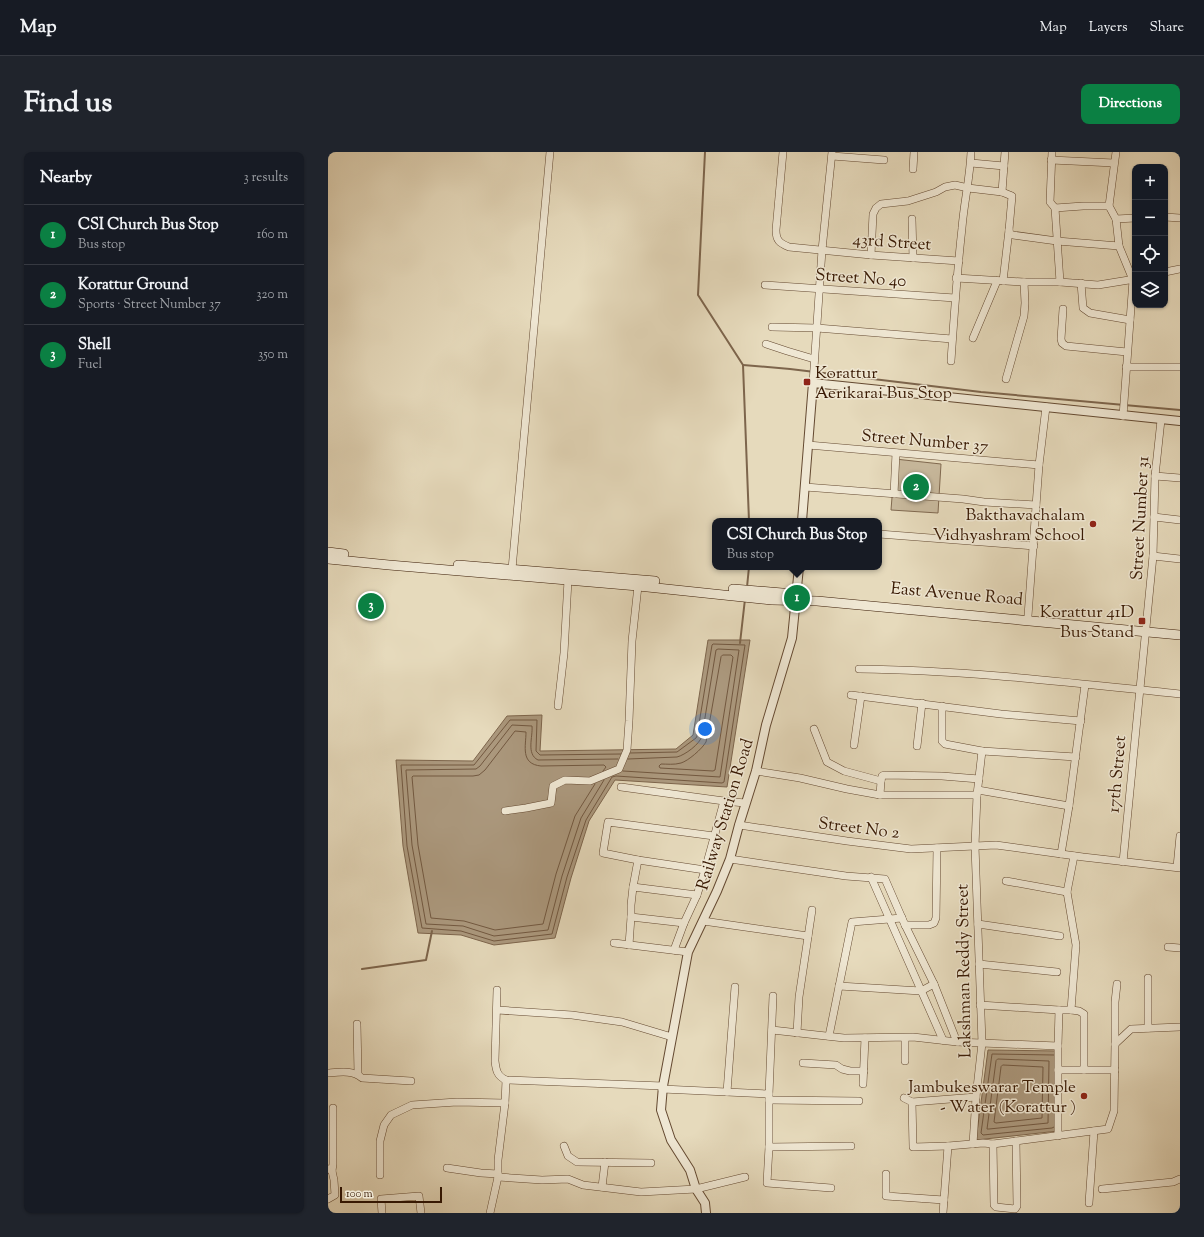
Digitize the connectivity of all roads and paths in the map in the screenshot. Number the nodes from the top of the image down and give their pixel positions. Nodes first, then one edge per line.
1 (550, 152) edge
2 (783, 152) edge
3 (914, 152) edge
4 (971, 152) edge
5 (1005, 152) edge
6 (1052, 152) edge
7 (1116, 152) edge
8 (832, 154) edge
9 (884, 160) dead end
10 (1051, 160) junction
11 (971, 163) junction
12 (1114, 163) junction
13 (1004, 166) junction
14 (913, 169) dead end
15 (968, 188) junction
16 (1002, 192) junction
17 (1109, 206) junction
18 (1055, 208) junction
19 (1132, 218) edge
20 (1168, 218) edge
21 (1180, 218) edge
22 (912, 219) dead end
23 (1116, 219) junction
24 (1009, 230) junction
25 (1057, 241) junction
26 (1119, 246) junction
27 (822, 250) junction
28 (871, 255) junction
29 (913, 258) junction
30 (959, 261) junction
31 (1180, 269) edge
32 (1168, 271) edge
33 (1132, 275) edge
34 (956, 278) junction
35 (1132, 279) edge
36 (1000, 281) junction
37 (1024, 282) junction
38 (1060, 282) junction
39 (1081, 283) junction
40 (765, 285) dead end
41 (819, 289) junction
42 (955, 298) junction
43 (1132, 300) edge
44 (1063, 309) dead end
45 (1130, 320) junction
46 (772, 326) dead end
47 (817, 328) junction
48 (973, 338) dead end
49 (952, 339) junction
50 (766, 344) dead end
51 (1127, 352) junction
52 (814, 357) junction
53 (950, 361) dead end
54 (1126, 366) junction
55 (1180, 367) edge
56 (813, 379) junction
57 (1006, 379) dead end
58 (1046, 408) junction
59 (1123, 409) junction
60 (1161, 420) junction
61 (1180, 421) edge
62 (808, 445) junction
63 (896, 453) junction
64 (1039, 465) junction
65 (1155, 476) junction
66 (1180, 478) edge
67 (805, 487) junction
68 (894, 494) junction
69 (1036, 505) junction
70 (1154, 517) junction
71 (802, 518) edge
72 (1180, 520) edge
73 (882, 534) edge
74 (1034, 546) junction
75 (328, 552) edge
76 (1153, 556) junction
77 (328, 559) edge
78 (1180, 559) edge
79 (799, 570) edge
80 (511, 572) junction
81 (568, 580) junction
82 (638, 586) junction
83 (730, 592) junction
84 (797, 598) junction
85 (1028, 616) junction
86 (1146, 628) junction
87 (1180, 629) edge
88 (1180, 635) edge
89 (860, 669) dead end
90 (1085, 685) junction
91 (1139, 690) junction
92 (1180, 694) edge
93 (851, 695) dead end
94 (862, 696) junction
95 (922, 704) junction
96 (558, 706) dead end
97 (942, 706) junction
98 (1081, 721) junction
99 (814, 729) dead end
100 (854, 745) dead end
101 (918, 746) dead end
102 (982, 751) junction
103 (1076, 757) junction
104 (756, 771) junction
105 (979, 779) junction
106 (881, 781) junction
107 (621, 787) dead end
108 (977, 793) junction
109 (880, 795) junction
110 (724, 801) junction
111 (745, 803) junction
112 (1069, 806) junction
113 (505, 811) dead end
114 (739, 825) junction
115 (714, 836) junction
116 (1180, 836) edge
117 (975, 846) junction
118 (937, 848) junction
119 (1060, 854) junction
120 (1074, 856) junction
121 (730, 859) junction
122 (638, 860) junction
123 (1123, 862) junction
124 (1179, 867) edge
125 (705, 870) junction
126 (871, 877) junction
127 (1006, 881) dead end
128 (633, 887) junction
129 (1067, 892) junction
130 (697, 895) junction
131 (812, 910) dead end
132 (631, 917) junction
133 (890, 920) junction
134 (703, 921) junction
135 (904, 922) junction
136 (684, 923) junction
137 (978, 924) junction
138 (808, 936) junction
139 (1060, 936) dead end
140 (614, 943) dead end
141 (629, 945) junction
142 (1168, 947) dead end
143 (1180, 948) edge
144 (674, 950) junction
145 (688, 952) junction
146 (979, 964) junction
147 (1057, 972) dead end
148 (1148, 978) dead end
149 (934, 984) junction
150 (1117, 984) dead end
151 (839, 986) junction
152 (735, 987) dead end
153 (497, 990) dead end
154 (921, 991) junction
155 (774, 996) dead end
156 (980, 1005) junction
157 (497, 1010) junction
158 (1059, 1010) junction
159 (1071, 1010) junction
160 (357, 1024) dead end
161 (1180, 1027) edge
162 (1148, 1028) junction
163 (772, 1030) junction
164 (797, 1033) junction
165 (829, 1036) junction
166 (672, 1038) junction
167 (865, 1038) junction
168 (905, 1038) junction
169 (943, 1040) junction
170 (957, 1042) junction
171 (982, 1043) junction
172 (1115, 1044) junction
173 (1058, 1046) junction
174 (905, 1061) dead end
175 (803, 1063) dead end
176 (1058, 1070) junction
177 (1084, 1070) junction
178 (1115, 1070) junction
179 (864, 1071) junction
180 (328, 1073) edge
181 (358, 1074) junction
182 (506, 1080) junction
183 (411, 1081) dead end
184 (863, 1084) dead end
185 (662, 1088) junction
186 (727, 1092) junction
187 (769, 1097) junction
188 (976, 1097) junction
189 (904, 1098) dead end
190 (859, 1101) dead end
191 (912, 1102) junction
192 (505, 1103) junction
193 (334, 1108) dead end
194 (1094, 1131) junction
195 (1058, 1136) junction
196 (1016, 1141) junction
197 (973, 1144) junction
198 (993, 1144) junction
199 (564, 1146) dead end
200 (850, 1146) dead end
201 (948, 1146) junction
202 (769, 1147) junction
203 (605, 1162) junction
204 (651, 1163) dead end
205 (447, 1168) dead end
206 (330, 1170) edge
207 (886, 1174) dead end
208 (380, 1175) dead end
209 (498, 1176) junction
210 (745, 1177) dead end
211 (1180, 1179) edge
212 (602, 1188) junction
213 (831, 1188) dead end
214 (696, 1189) junction
215 (1102, 1189) dead end
216 (328, 1200) edge
217 (944, 1200) junction
218 (1089, 1203) dead end
219 (382, 1213) edge
220 (420, 1213) edge
221 (490, 1213) edge
222 (706, 1213) edge
223 (942, 1213) edge

1 - 80 street
2 - 27 street, 43rd Street
3 - 14 street
4 - 11 street
5 - 13 street
6 - 10 street
7 - 12 street
8 - 9 street
8 - 27 street
10 - 12 street
10 - 18 street
11 - 13 street
11 - 15 street
12 - 17 street
13 - 16 street
15 - 16 street
15 - 28 street
15 - 30 street
16 - 24 street
17 - 18 street
17 - 23 street
18 - 25 street
19 - 23 street
20 - 21 street
22 - 29 street
23 - 26 street
24 - 25 street
24 - 36 street
25 - 26 street
25 - 38 street
26 - 33 street
27 - 28 street, 43rd Street
27 - 41 street
28 - 29 street, 43rd Street
29 - 30 street, 43rd Street
30 - 34 street
31 - 32 street
34 - 36 street
34 - 42 street
35 - 39 street
36 - 37 street
36 - 48 street
37 - 38 street
37 - 57 street
38 - 39 street
39 - 45 street
40 - 41 street, Street No 40
41 - 42 street, Street No 40
41 - 47 street
42 - 49 street
43 - 45 street
44 - 51 street
45 - 51 street
46 - 47 street
47 - 49 street
47 - 52 street
49 - 53 street
50 - 52 street
51 - 54 street
52 - 56 street
54 - 55 street
54 - 59 street
56 - 58 street
56 - 62 street
58 - 59 street
58 - 64 street
59 - 60 street
60 - 61 street
60 - 65 street, Street Number 31
62 - 63 street, Street Number 37
62 - 67 street
63 - 64 street, Street Number 37
63 - 68 street
64 - 69 street
65 - 66 street
65 - 70 street, Street Number 31
67 - 68 street
67 - 71 street
68 - 69 street
69 - 74 street
70 - 72 street
70 - 76 street, Street Number 31
73 - 74 street
74 - 85 street
75 - 80 main road
76 - 78 street
76 - 86 street, Street Number 31
77 - 80 main road
79 - 84 street, Railway Station Road
80 - 81 main road
80 - 83 main road
81 - 82 main road
81 - 96 street
82 - 83 main road
82 - 113 street
83 - 84 main road, East Avenue Road
84 - 85 main road, East Avenue Road
84 - 86 main road, East Avenue Road
84 - 104 street, Railway Station Road
85 - 86 main road, East Avenue Road
86 - 87 main road, East Avenue Road
86 - 88 main road, East Avenue Road
86 - 91 street, Street Number 31
89 - 90 street
90 - 91 street
90 - 98 street
91 - 92 street
91 - 123 street, 17th Street
93 - 94 street
94 - 95 street
94 - 100 street
95 - 97 street
95 - 101 street
97 - 98 street
97 - 102 street
98 - 103 street
99 - 106 street
102 - 103 street
102 - 105 street, Lakshman Reddy Street
103 - 112 street
104 - 109 street
104 - 111 street, Railway Station Road
105 - 106 street
105 - 108 street, Lakshman Reddy Street
106 - 109 street
107 - 110 street
108 - 109 street
108 - 112 street
108 - 117 street, Lakshman Reddy Street
110 - 111 street
110 - 115 street
111 - 114 street, Railway Station Road
112 - 119 street
114 - 118 street, Street No 2
114 - 121 street, Railway Station Road
115 - 122 street
115 - 125 street
116 - 124 street
117 - 118 street, Street No 2
117 - 119 street, Street No 2
117 - 137 street, Lakshman Reddy Street
118 - 135 street
119 - 120 street, Street No 2
120 - 123 street, Street No 2
120 - 129 street
121 - 126 street
121 - 134 street, Railway Station Road
122 - 125 street
122 - 128 street
123 - 124 street, Street No 2
125 - 130 street
126 - 133 street
126 - 135 street
127 - 129 street
128 - 130 street
128 - 132 street
129 - 159 street
130 - 136 street
131 - 138 street
132 - 136 street
132 - 141 street
133 - 135 street
133 - 151 street
133 - 154 street
134 - 138 street
134 - 145 street, Railway Station Road
135 - 149 street
136 - 144 street
137 - 139 street
137 - 146 street, Lakshman Reddy Street
138 - 164 street
140 - 141 street
141 - 144 street
142 - 143 street
144 - 145 street
145 - 166 street, Railway Station Road
146 - 147 street
146 - 156 street, Lakshman Reddy Street
148 - 162 street
149 - 154 street
149 - 170 street
150 - 172 street
151 - 154 street
151 - 165 street
152 - 186 street
153 - 157 street
154 - 169 street
155 - 163 street
156 - 158 street
156 - 171 street, Lakshman Reddy Street
157 - 166 street
157 - 182 street
158 - 159 street
158 - 173 street
159 - 177 street
160 - 181 street
161 - 162 street
162 - 172 street
163 - 164 street
163 - 187 street
164 - 165 street
165 - 167 street
166 - 185 street, Railway Station Road
167 - 168 street
167 - 179 street
168 - 169 street
168 - 174 street
169 - 170 street
170 - 171 street
171 - 173 street
171 - 188 street, Lakshman Reddy Street
172 - 178 street
173 - 176 street
175 - 179 street
176 - 177 street
176 - 195 street
177 - 178 street
178 - 194 street
179 - 184 street
180 - 181 street
181 - 183 street
182 - 185 street
182 - 192 street
185 - 186 street
185 - 214 street, Railway Station Road
186 - 187 street
187 - 190 street
187 - 202 street
188 - 191 street
188 - 197 street, Lakshman Reddy Street
189 - 191 street
191 - 201 street
192 - 208 street
192 - 209 street
193 - 206 street
194 - 195 street
194 - 218 street
195 - 196 street
196 - 198 street
196 - 198 street
197 - 198 street
197 - 201 street
199 - 203 street
200 - 202 street
201 - 217 street
202 - 213 street
203 - 204 street
203 - 212 street
205 - 209 street
206 - 216 street
207 - 217 street
209 - 212 street
209 - 221 street
210 - 214 street
211 - 215 street
212 - 214 street
214 - 222 street, Railway Station Road
217 - 223 street
219 - 220 street

